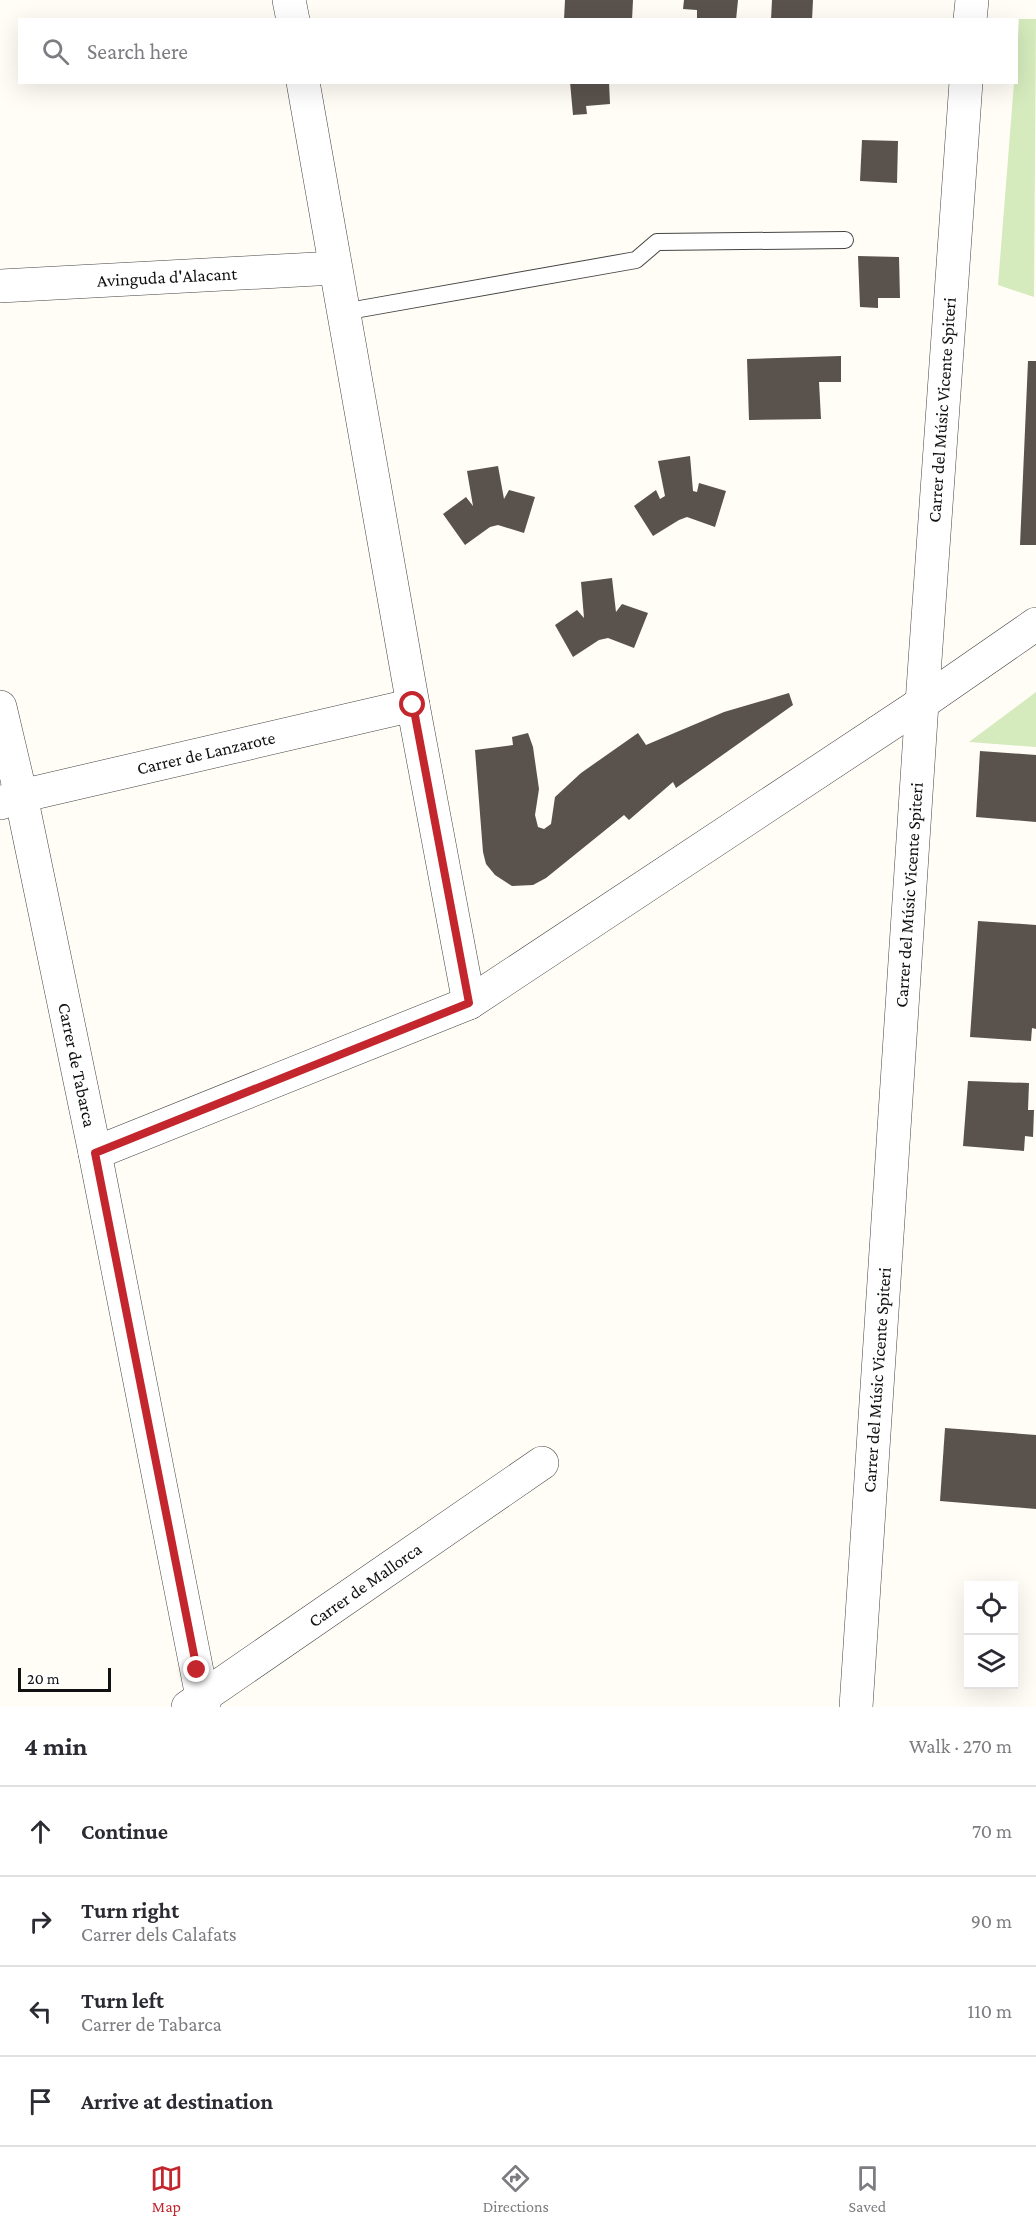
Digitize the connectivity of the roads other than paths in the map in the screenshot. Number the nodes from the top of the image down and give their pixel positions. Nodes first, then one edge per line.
1 (289, 0) edge
2 (972, 0) edge
3 (292, 18) edge
4 (970, 18) edge
5 (303, 84) edge
6 (966, 84) edge
7 (845, 240) dead end
8 (335, 268) junction
9 (0, 286) edge
10 (343, 312) junction
11 (1036, 624) edge
12 (922, 703) junction
13 (413, 705) junction
14 (0, 707) edge
15 (10, 800) edge
16 (469, 1003) junction
17 (95, 1153) junction
18 (542, 1463) dead end
19 (198, 1704) edge
20 (856, 1707) edge

1 - 3 street
2 - 4 street
5 - 8 street
6 - 12 street, Carrer del Músic Vicente Spiteri
7 - 10 lane
8 - 9 street, Avinguda d'Alacant
8 - 10 street
10 - 13 street
11 - 12 street
12 - 16 street
12 - 20 street, Carrer del Músic Vicente Spiteri
13 - 15 street, Carrer de Lanzarote
13 - 16 street
14 - 15 street, Carrer de Tabarca
15 - 17 street, Carrer de Tabarca
16 - 17 street
17 - 19 street, Carrer de Tabarca
18 - 19 street, Carrer de Mallorca

